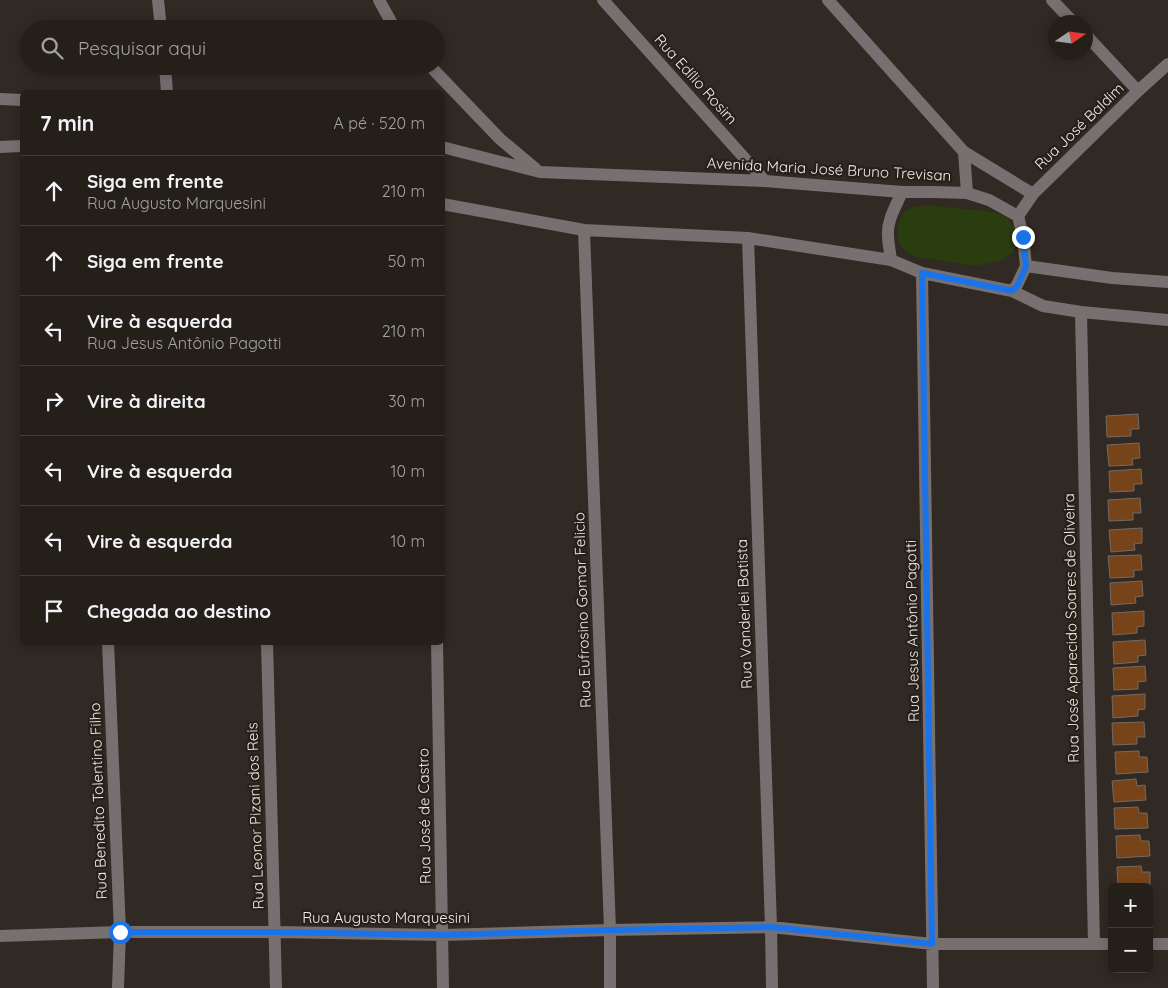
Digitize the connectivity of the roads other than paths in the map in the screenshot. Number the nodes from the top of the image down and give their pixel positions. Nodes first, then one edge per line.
1 (158, 0) edge
2 (603, 0) edge
3 (828, 0) edge
4 (1052, 0) edge
5 (380, 2) edge
6 (1066, 15) edge
7 (160, 20) edge
8 (390, 20) edge
9 (1093, 43) edge
10 (1168, 64) edge
11 (165, 75) edge
12 (439, 75) edge
13 (167, 90) edge
14 (1138, 91) junction
15 (0, 99) edge
16 (20, 100) edge
17 (20, 146) edge
18 (0, 147) edge
19 (445, 148) edge
20 (964, 152) junction
21 (540, 172) junction
22 (765, 181) junction
23 (902, 192) junction
24 (968, 193) junction
25 (1033, 194) junction
26 (445, 205) edge
27 (1018, 216) junction
28 (584, 230) junction
29 (748, 238) junction
30 (890, 260) junction
31 (1026, 266) junction
32 (922, 273) junction
33 (1168, 282) edge
34 (1012, 291) junction
35 (1081, 312) junction
36 (1168, 320) edge
37 (108, 645) edge
38 (267, 645) edge
39 (436, 645) edge
40 (771, 927) junction
41 (610, 930) junction
42 (120, 932) junction
43 (275, 932) junction
44 (443, 935) junction
45 (0, 936) edge
46 (932, 944) junction
47 (1094, 944) junction
48 (1108, 944) edge
49 (1153, 944) edge
50 (1168, 944) edge
51 (118, 988) edge
52 (276, 988) edge
53 (443, 988) edge
54 (610, 988) edge
55 (772, 988) edge
56 (933, 988) edge

1 - 7 street
2 - 22 street, Rua Edílio Rosim
3 - 20 street
4 - 6 street
5 - 8 street
9 - 14 street
10 - 14 street, Rua José Baldim
11 - 13 street
12 - 21 street
14 - 25 street, Rua José Baldim
15 - 16 street
17 - 18 street
19 - 21 street, Avenida Maria José Bruno Trevisan
20 - 24 street
20 - 25 street
21 - 22 street, Avenida Maria José Bruno Trevisan
22 - 23 street, Avenida Maria José Bruno Trevisan
23 - 24 street, Avenida Maria José Bruno Trevisan
23 - 30 street
24 - 27 street, Avenida Maria José Bruno Trevisan
25 - 27 street, Rua José Baldim
26 - 28 street
27 - 31 street
28 - 29 street
28 - 41 street, Rua Eufrosino Gomar Felicio
29 - 30 street
29 - 40 street, Rua Vanderlei Batista
30 - 32 street
31 - 33 street
31 - 34 street
32 - 34 street
32 - 46 street, Rua Jesus Antônio Pagotti
34 - 35 street
35 - 36 street
35 - 47 street, Rua José Aparecido Soares de Oliveira
37 - 42 street, Rua Benedito Tolentino Filho
38 - 43 street, Rua Leonor Pizani dos Reis
39 - 44 street, Rua José de Castro
40 - 41 street, Rua Augusto Marquesini
40 - 46 street, Rua Augusto Marquesini
40 - 55 street, Rua Vanderlei Batista
41 - 44 street, Rua Augusto Marquesini
41 - 54 street, Rua Eufrosino Gomar Felicio
42 - 43 street, Rua Augusto Marquesini
42 - 45 street, Rua Augusto Marquesini
42 - 51 street, Rua Benedito Tolentino Filho
43 - 44 street, Rua Augusto Marquesini
43 - 52 street, Rua Leonor Pizani dos Reis
44 - 53 street, Rua José de Castro
46 - 47 street, Rua Augusto Marquesini
46 - 56 street, Rua Jesus Antônio Pagotti
47 - 48 street, Rua Augusto Marquesini
49 - 50 street

